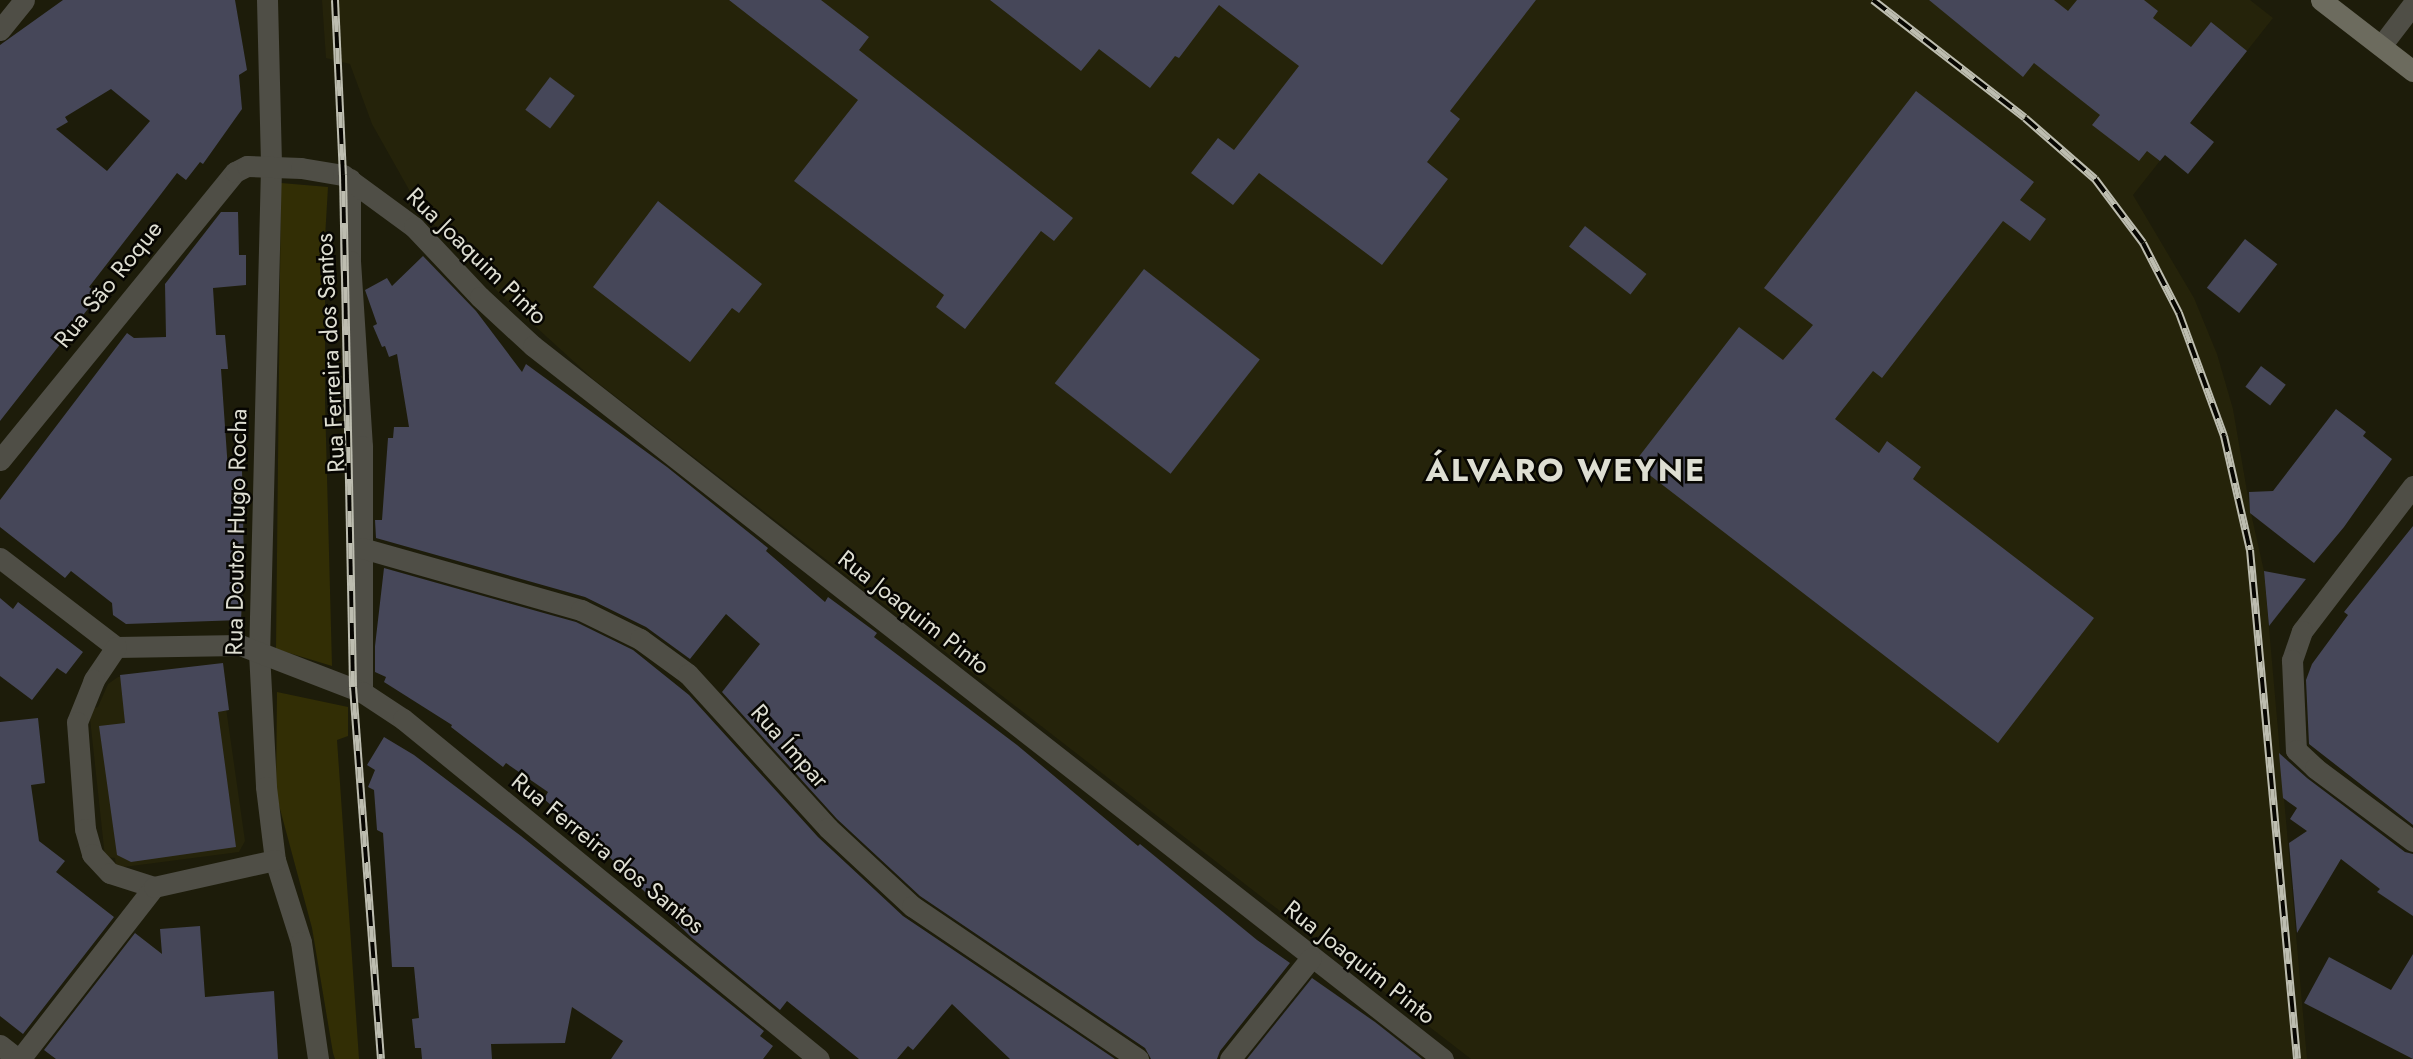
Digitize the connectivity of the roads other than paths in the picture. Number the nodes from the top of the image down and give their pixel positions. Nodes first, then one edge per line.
1 (24, 0) edge
2 (267, 0) edge
3 (2321, 0) edge
4 (2413, 4) edge
5 (0, 30) edge
6 (2381, 46) junction
7 (2413, 71) edge
8 (271, 167) junction
9 (359, 185) junction
10 (0, 460) edge
11 (2413, 486) edge
12 (362, 548) junction
13 (0, 558) edge
14 (116, 647) junction
15 (259, 652) junction
16 (362, 692) junction
17 (2413, 841) edge
18 (275, 860) junction
19 (154, 887) junction
20 (1311, 958) junction
21 (0, 1045) edge
22 (19, 1059) edge
23 (318, 1059) edge
24 (819, 1059) edge
25 (1138, 1059) edge
26 (1230, 1059) edge
27 (1443, 1059) edge

1 - 5 street
2 - 8 street, Rua Doutor Hugo Rocha
3 - 6 main road
4 - 6 street
6 - 7 main road
8 - 9 street
8 - 10 street, Rua São Roque
8 - 15 street, Rua Doutor Hugo Rocha
9 - 12 street, Rua Ferreira dos Santos
9 - 20 street, Rua Joaquim Pinto
11 - 17 street
12 - 16 street, Rua Ferreira dos Santos
12 - 25 street, Rua Ímpar
13 - 14 street
14 - 15 street
14 - 19 street
15 - 16 street, Rua Ferreira dos Santos
15 - 18 street, Rua Doutor Hugo Rocha
16 - 24 street, Rua Ferreira dos Santos
18 - 19 street
18 - 23 street, Rua Doutor Hugo Rocha
19 - 22 street
20 - 26 street
20 - 27 street, Rua Joaquim Pinto
21 - 22 street

